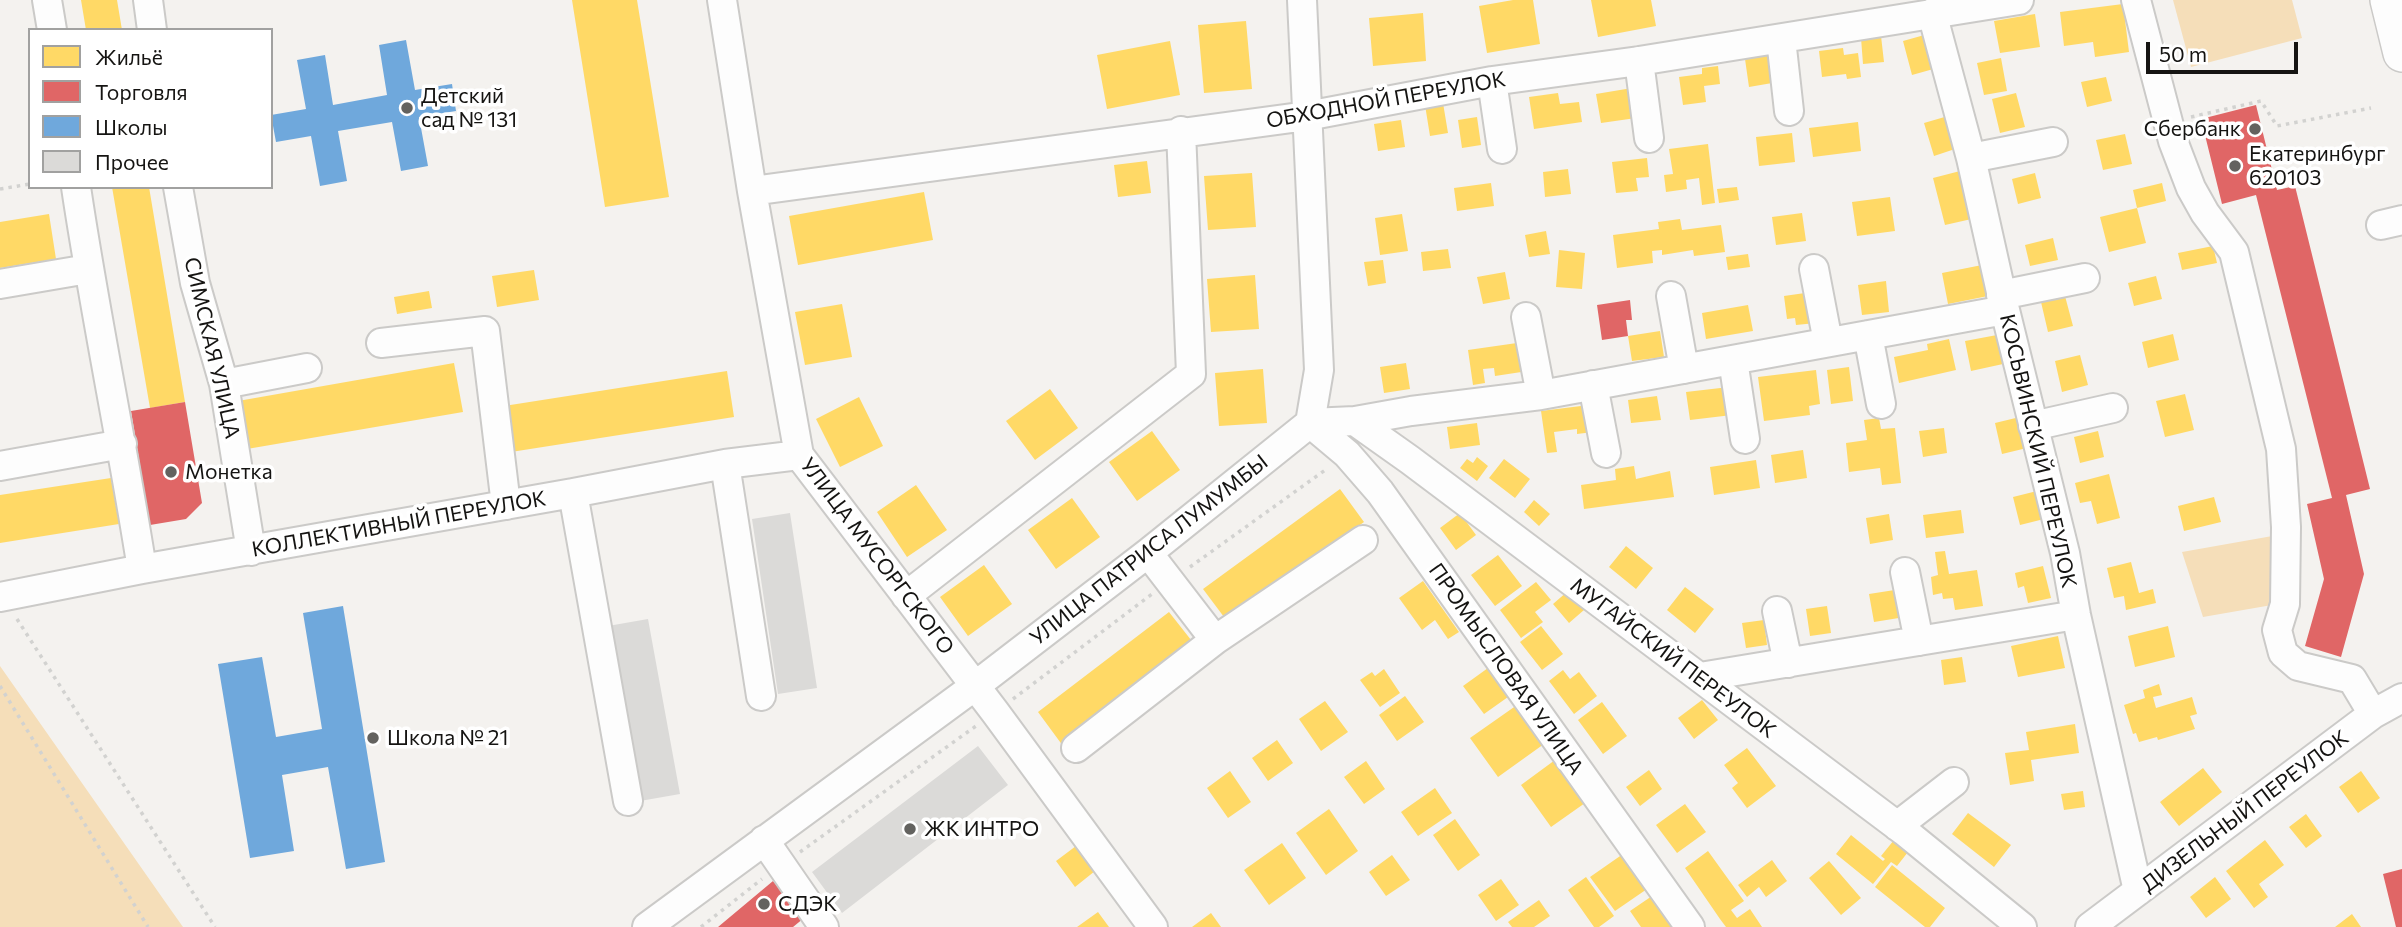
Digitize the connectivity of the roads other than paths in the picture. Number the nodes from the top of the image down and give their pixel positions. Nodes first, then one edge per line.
1 (47, 0) edge
2 (722, 0) edge
3 (1302, 0) edge
4 (2019, 0) edge
5 (2136, 0) edge
6 (2389, 0) edge
7 (1946, 8) edge
8 (52, 28) edge
9 (1781, 39) junction
10 (2402, 53) edge
11 (1639, 61) junction
12 (1492, 81) junction
13 (1789, 111) dead end
14 (1307, 116) junction
15 (1181, 131) junction
16 (1648, 138) dead end
17 (2053, 142) dead end
18 (1502, 149) dead end
19 (1971, 158) junction
20 (76, 189) edge
21 (178, 189) edge
22 (752, 191) junction
23 (88, 269) junction
24 (1814, 269) dead end
25 (2085, 278) dead end
26 (0, 284) edge
27 (1671, 296) dead end
28 (2003, 303) junction
29 (1526, 317) dead end
30 (1868, 335) junction
31 (1828, 342) junction
32 (381, 343) dead end
33 (1733, 360) junction
34 (307, 368) dead end
35 (1684, 369) junction
36 (224, 384) junction
37 (1593, 385) junction
38 (1541, 395) junction
39 (1881, 404) dead end
40 (2113, 408) dead end
41 (1355, 421) junction
42 (1310, 423) junction
43 (2033, 426) junction
44 (1745, 439) dead end
45 (122, 444) junction
46 (1606, 453) dead end
47 (799, 455) junction
48 (725, 464) junction
49 (0, 466) edge
50 (573, 493) junction
51 (506, 505) junction
52 (1363, 540) dead end
53 (251, 551) junction
54 (1149, 553) junction
55 (142, 569) junction
56 (1905, 572) dead end
57 (906, 596) junction
58 (1, 597) edge
59 (1777, 611) dead end
60 (2076, 615) junction
61 (1216, 640) junction
62 (1919, 641) junction
63 (1788, 663) junction
64 (1700, 677) junction
65 (975, 686) junction
66 (761, 696) dead end
67 (2402, 698) edge
68 (2373, 715) junction
69 (1076, 748) dead end
70 (1954, 782) dead end
71 (628, 801) dead end
72 (1897, 826) junction
73 (764, 840) junction
74 (2138, 891) junction
75 (650, 926) edge
76 (824, 927) edge
77 (1153, 927) edge
78 (1690, 927) edge
79 (2022, 927) edge
80 (2090, 927) edge

1 - 8 street
2 - 22 street, УЛИЦА МУСОРГСКОГО
3 - 14 street
4 - 7 street, ОБХОДНОЙ ПЕРЕУЛОК
5 - 68 street
6 - 10 main road
7 - 9 street, ОБХОДНОЙ ПЕРЕУЛОК
7 - 19 street, КОСЬВИНСКИЙ ПЕРЕУЛОК
9 - 11 street, ОБХОДНОЙ ПЕРЕУЛОК
9 - 13 street
11 - 12 street, ОБХОДНОЙ ПЕРЕУЛОК
11 - 16 street
12 - 14 street, ОБХОДНОЙ ПЕРЕУЛОК
12 - 18 street
14 - 15 street, ОБХОДНОЙ ПЕРЕУЛОК
14 - 42 street
15 - 22 street, ОБХОДНОЙ ПЕРЕУЛОК
15 - 57 street
17 - 19 street
19 - 28 street, КОСЬВИНСКИЙ ПЕРЕУЛОК
20 - 23 street
21 - 36 street, СИМСКАЯ УЛИЦА
22 - 47 street, УЛИЦА МУСОРГСКОГО
23 - 26 street
23 - 45 street
24 - 31 street
25 - 28 street
27 - 35 street
28 - 30 street
28 - 43 street, КОСЬВИНСКИЙ ПЕРЕУЛОК
29 - 38 street
30 - 31 street
30 - 39 street
31 - 33 street
32 - 51 street
33 - 35 street
33 - 44 street
34 - 36 street
35 - 37 street
36 - 53 street, СИМСКАЯ УЛИЦА
37 - 38 street
37 - 46 street
38 - 41 street
40 - 43 street
41 - 42 street
41 - 64 street, МУГАЙСКИЙ ПЕРЕУЛОК
42 - 54 street, УЛИЦА ПАТРИСА ЛУМУМБЫ
42 - 78 street, ПРОМЫСЛОВАЯ УЛИЦА
43 - 60 street, КОСЬВИНСКИЙ ПЕРЕУЛОК
45 - 49 street
45 - 55 street
47 - 48 street, КОЛЛЕКТИВНЫЙ ПЕРЕУЛОК
47 - 57 street, УЛИЦА МУСОРГСКОГО
48 - 50 street, КОЛЛЕКТИВНЫЙ ПЕРЕУЛОК
48 - 66 street
50 - 51 street, КОЛЛЕКТИВНЫЙ ПЕРЕУЛОК
50 - 71 street
51 - 53 street, КОЛЛЕКТИВНЫЙ ПЕРЕУЛОК
52 - 61 street
53 - 55 street, КОЛЛЕКТИВНЫЙ ПЕРЕУЛОК
54 - 61 street
54 - 65 street, УЛИЦА ПАТРИСА ЛУМУМБЫ
55 - 58 street, КОЛЛЕКТИВНЫЙ ПЕРЕУЛОК
56 - 62 street
57 - 65 street, УЛИЦА МУСОРГСКОГО
59 - 63 street
60 - 62 street
60 - 74 street, КОСЬВИНСКИЙ ПЕРЕУЛОК
61 - 69 street
62 - 63 street
63 - 64 street
64 - 72 street, МУГАЙСКИЙ ПЕРЕУЛОК
65 - 73 street, УЛИЦА ПАТРИСА ЛУМУМБЫ
65 - 77 street, УЛИЦА МУСОРГСКОГО
67 - 68 street, ДИЗЕЛЬНЫЙ ПЕРЕУЛОК
68 - 74 street, ДИЗЕЛЬНЫЙ ПЕРЕУЛОК
70 - 72 street
72 - 79 street, МУГАЙСКИЙ ПЕРЕУЛОК
73 - 75 street, УЛИЦА ПАТРИСА ЛУМУМБЫ
73 - 76 street
74 - 80 street, ДИЗЕЛЬНЫЙ ПЕРЕУЛОК

